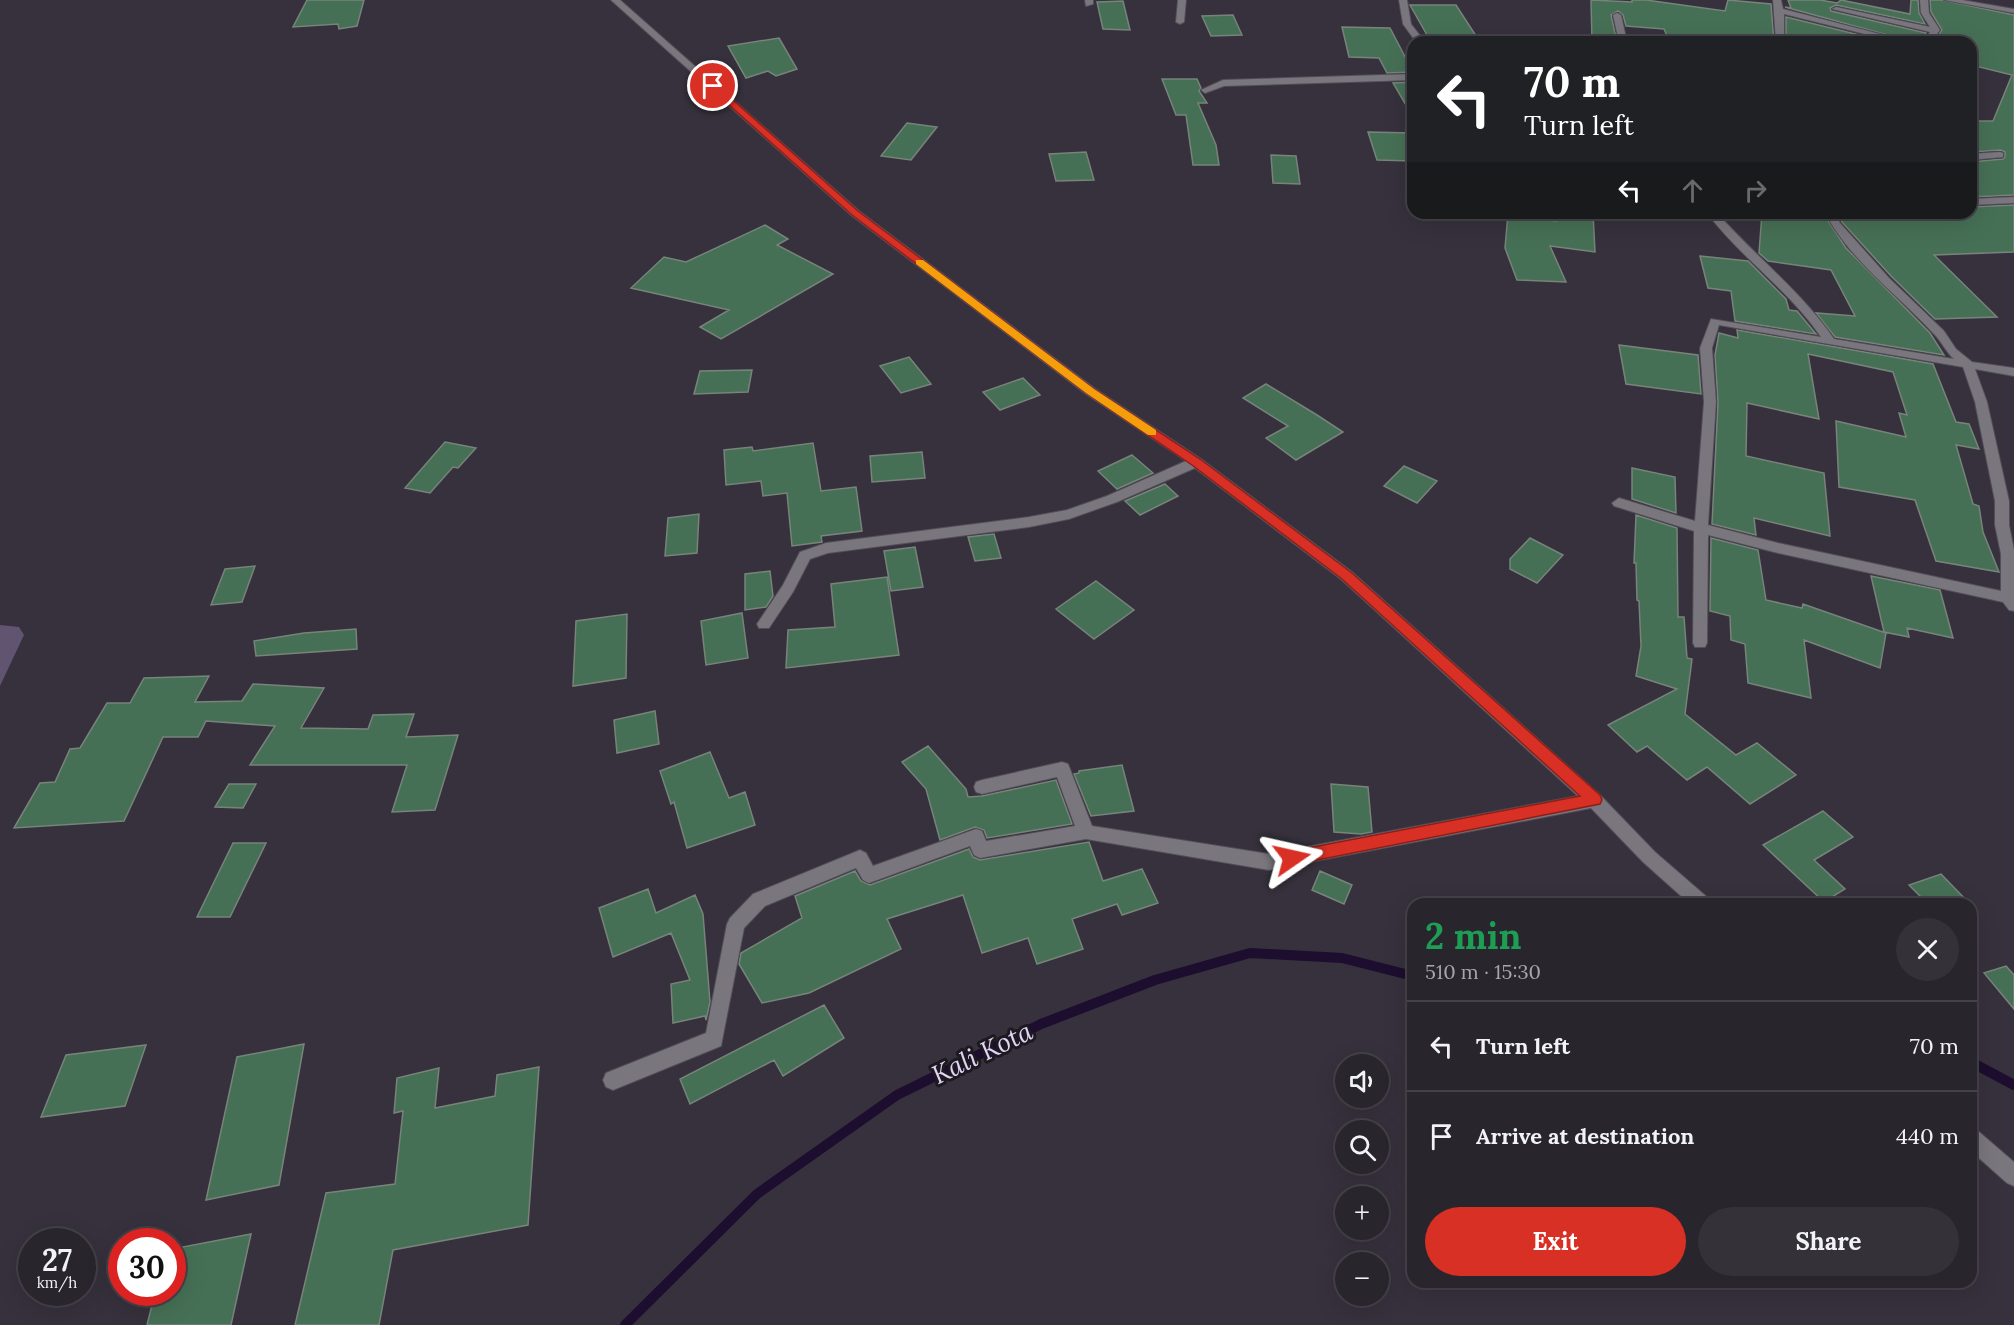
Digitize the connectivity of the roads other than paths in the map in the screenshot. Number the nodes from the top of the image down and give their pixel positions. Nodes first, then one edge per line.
1 (615, 0) edge
2 (1182, 0) edge
3 (1403, 0) edge
4 (1778, 0) edge
5 (1924, 0) edge
6 (1948, 0) edge
7 (1836, 9) dead end
8 (1781, 10) junction
9 (2014, 11) edge
10 (1617, 15) dead end
11 (1180, 22) dead end
12 (1936, 31) junction
13 (1415, 36) edge
14 (1622, 36) edge
15 (1779, 36) edge
16 (1883, 36) edge
17 (1932, 36) edge
18 (1407, 77) edge
19 (1205, 90) dead end
20 (2000, 155) dead end
21 (1977, 157) edge
22 (2014, 200) edge
23 (1977, 202) edge
24 (1717, 219) edge
25 (1833, 219) edge
26 (1830, 342) junction
27 (1967, 363) junction
28 (2014, 372) edge
29 (1196, 462) junction
30 (1619, 503) dead end
31 (1701, 528) junction
32 (2011, 602) edge
33 (764, 624) dead end
34 (1700, 643) dead end
35 (982, 787) dead end
36 (1594, 800) junction
37 (1086, 832) junction
38 (1694, 898) edge
39 (613, 1080) dead end
40 (1977, 1143) edge
41 (2014, 1176) edge

1 - 29 street
2 - 11 street
3 - 13 street
4 - 8 street
5 - 12 street
6 - 9 street
7 - 12 street
8 - 15 street
8 - 16 street
10 - 14 street
12 - 17 street
18 - 19 street
20 - 21 street
22 - 23 street
24 - 26 street
25 - 27 street
26 - 27 street
26 - 31 street
27 - 28 street
27 - 32 street
29 - 33 street
29 - 36 street
30 - 31 street
31 - 32 street
31 - 34 street
35 - 37 street
36 - 37 street
36 - 38 street
37 - 39 street
40 - 41 street

